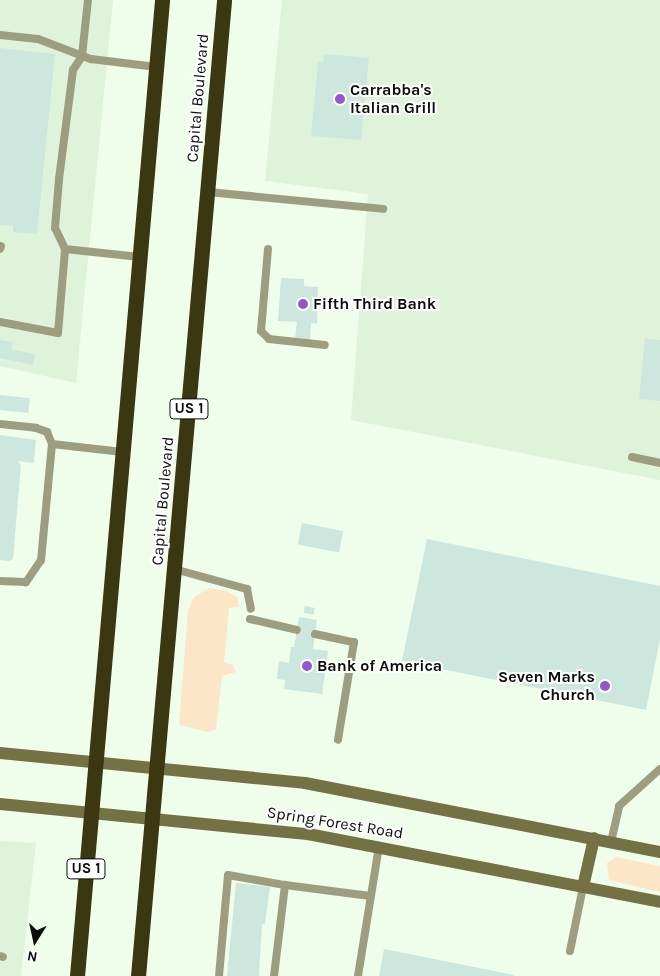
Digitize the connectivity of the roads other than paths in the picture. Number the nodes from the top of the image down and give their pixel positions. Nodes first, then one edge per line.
1 (88, 0) edge
2 (162, 0) edge
3 (224, 0) edge
4 (0, 35) edge
5 (82, 56) junction
6 (157, 67) junction
7 (208, 192) junction
8 (384, 209) dead end
9 (65, 249) junction
10 (268, 249) dead end
11 (140, 257) junction
12 (0, 322) edge
13 (325, 345) dead end
14 (0, 424) edge
15 (52, 444) junction
16 (123, 452) junction
17 (632, 457) dead end
18 (660, 463) edge
19 (174, 569) junction
20 (0, 581) edge
21 (251, 610) dead end
22 (250, 619) dead end
23 (297, 630) dead end
24 (315, 634) dead end
25 (338, 740) dead end
26 (0, 753) edge
27 (96, 762) junction
28 (157, 768) junction
29 (660, 769) edge
30 (0, 804) edge
31 (91, 812) junction
32 (153, 818) junction
33 (594, 838) junction
34 (611, 842) junction
35 (379, 846) junction
36 (660, 852) edge
37 (285, 885) junction
38 (583, 887) junction
39 (370, 896) junction
40 (660, 902) edge
41 (570, 951) dead end
42 (77, 976) edge
43 (138, 976) edge
44 (219, 976) edge
45 (274, 976) edge
46 (358, 976) edge

1 - 5 lane
2 - 6 highway, US 1
3 - 7 highway, Capital Boulevard / US 1
4 - 5 lane
5 - 6 lane
5 - 9 lane
6 - 11 highway, US 1
7 - 8 lane
7 - 19 highway, Capital Boulevard / US 1
9 - 11 lane
9 - 12 lane
10 - 13 lane
11 - 16 highway, US 1
14 - 15 lane
15 - 16 lane
15 - 20 lane
16 - 27 highway, US 1
17 - 18 lane
19 - 21 lane
19 - 28 highway, Capital Boulevard / US 1
22 - 23 lane
24 - 25 lane
26 - 27 main road, Spring Forest Road
27 - 28 main road, Spring Forest Road
27 - 31 highway, US 1
28 - 32 highway, Capital Boulevard / US 1
28 - 33 main road, Spring Forest Road
29 - 34 lane
30 - 31 main road, Spring Forest Road
31 - 32 main road, Spring Forest Road
31 - 42 highway, US 1
32 - 35 main road, Spring Forest Road
32 - 43 highway, Capital Boulevard / US 1
33 - 34 main road, Spring Forest Road
33 - 38 main road
34 - 36 main road, Spring Forest Road
35 - 38 main road, Spring Forest Road
35 - 39 lane
37 - 39 lane
37 - 44 lane
37 - 45 lane
38 - 40 main road, Spring Forest Road
38 - 41 lane
39 - 46 lane

